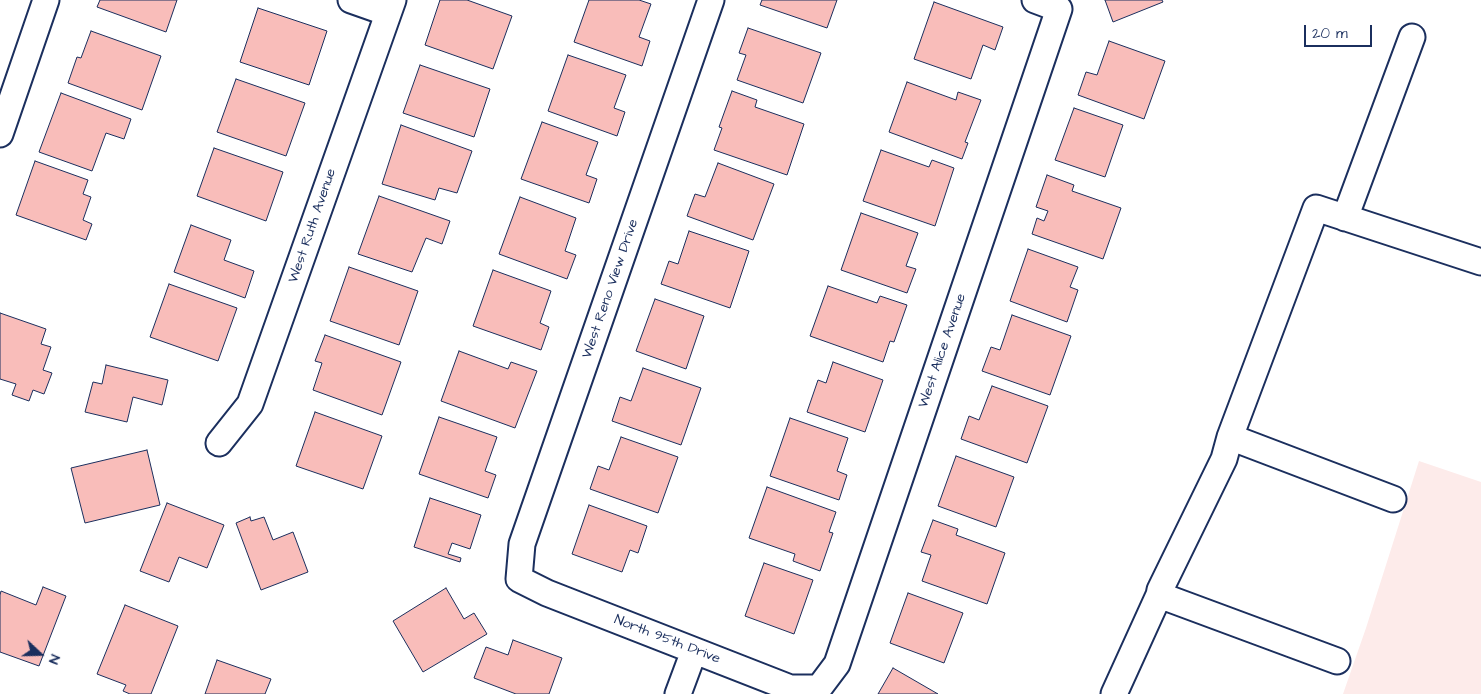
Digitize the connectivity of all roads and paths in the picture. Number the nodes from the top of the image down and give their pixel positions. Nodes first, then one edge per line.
1 (46, 0) edge
2 (351, 0) edge
3 (711, 0) edge
4 (1035, 0) edge
5 (390, 6) edge
6 (1412, 37) dead end
7 (0, 134) edge
8 (1345, 218) junction
9 (1481, 262) edge
10 (1230, 437) junction
11 (219, 443) dead end
12 (1393, 498) dead end
13 (519, 579) joint
14 (1159, 595) junction
15 (694, 651) junction
16 (1337, 661) dead end
17 (819, 688) joint
18 (678, 694) edge
19 (1114, 694) edge

1 - 7 street
2 - 5 street
3 - 13 street, West Reno View Drive
4 - 17 street, West Alice Avenue
5 - 11 street, West Ruth Avenue
6 - 8 street
8 - 9 street
8 - 10 street
10 - 12 street
10 - 14 street
13 - 15 street, North 95th Drive
14 - 16 street
14 - 19 street
15 - 17 street, North 95th Drive
15 - 18 street

